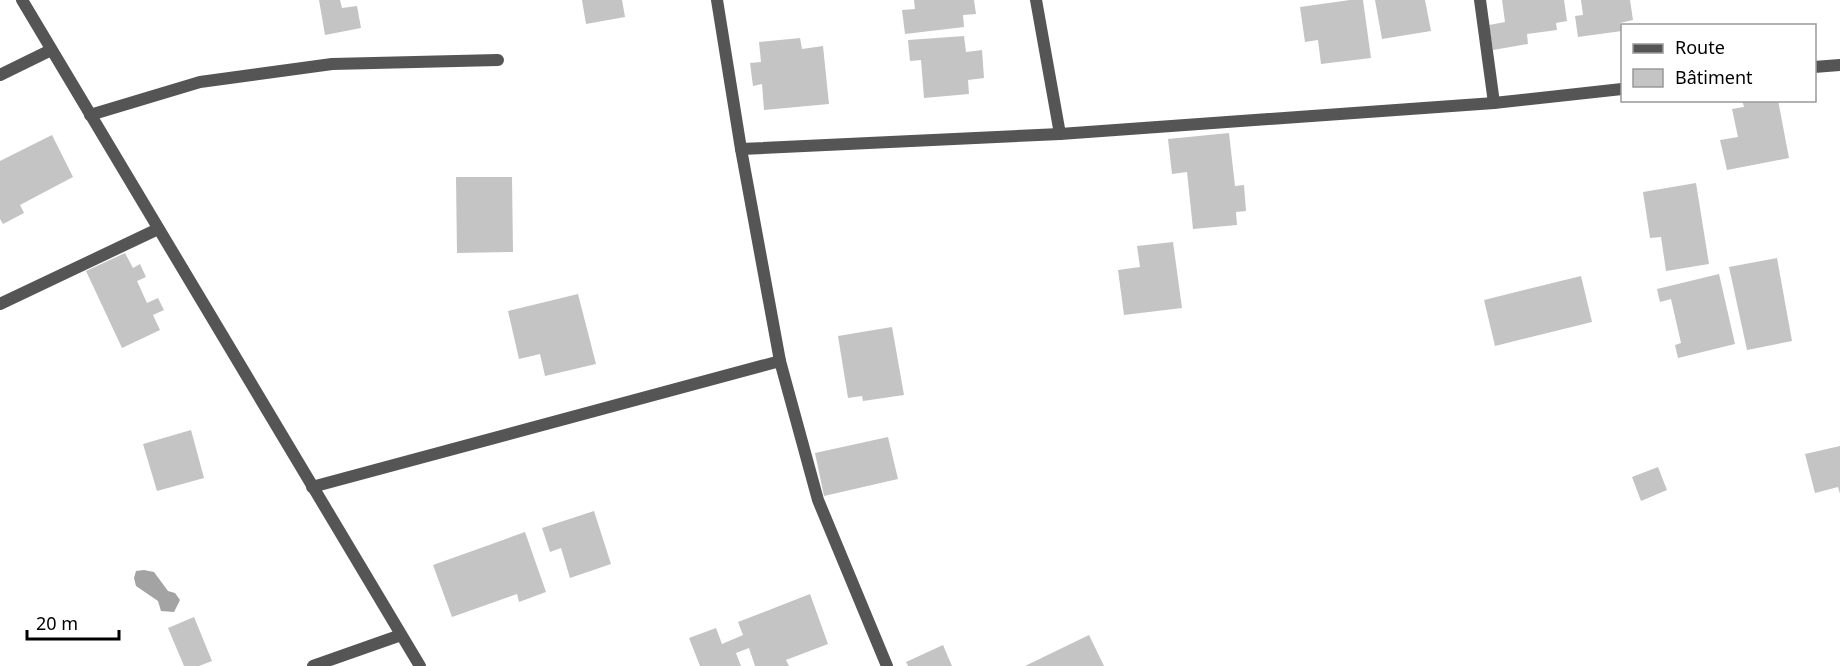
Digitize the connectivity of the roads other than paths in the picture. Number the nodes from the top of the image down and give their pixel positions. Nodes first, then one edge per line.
1 (22, 0) edge
2 (717, 0) edge
3 (1036, 0) edge
4 (1480, 0) edge
5 (51, 50) junction
6 (498, 60) dead end
7 (1840, 65) edge
8 (1816, 67) edge
9 (0, 75) edge
10 (1621, 89) edge
11 (1494, 103) junction
12 (90, 115) junction
13 (1060, 134) junction
14 (741, 149) junction
15 (158, 229) junction
16 (0, 304) edge
17 (780, 361) junction
18 (312, 487) junction
19 (401, 635) junction
20 (313, 666) edge
21 (420, 666) edge
22 (887, 666) edge

1 - 5 street
2 - 14 street
3 - 13 street
4 - 11 street
5 - 9 street
5 - 12 street
6 - 12 street
7 - 8 street
10 - 11 street
11 - 13 street
12 - 15 street
13 - 14 street
14 - 17 street
15 - 16 street
15 - 18 street
17 - 18 street
17 - 22 street
18 - 19 street
19 - 20 street
19 - 21 street

